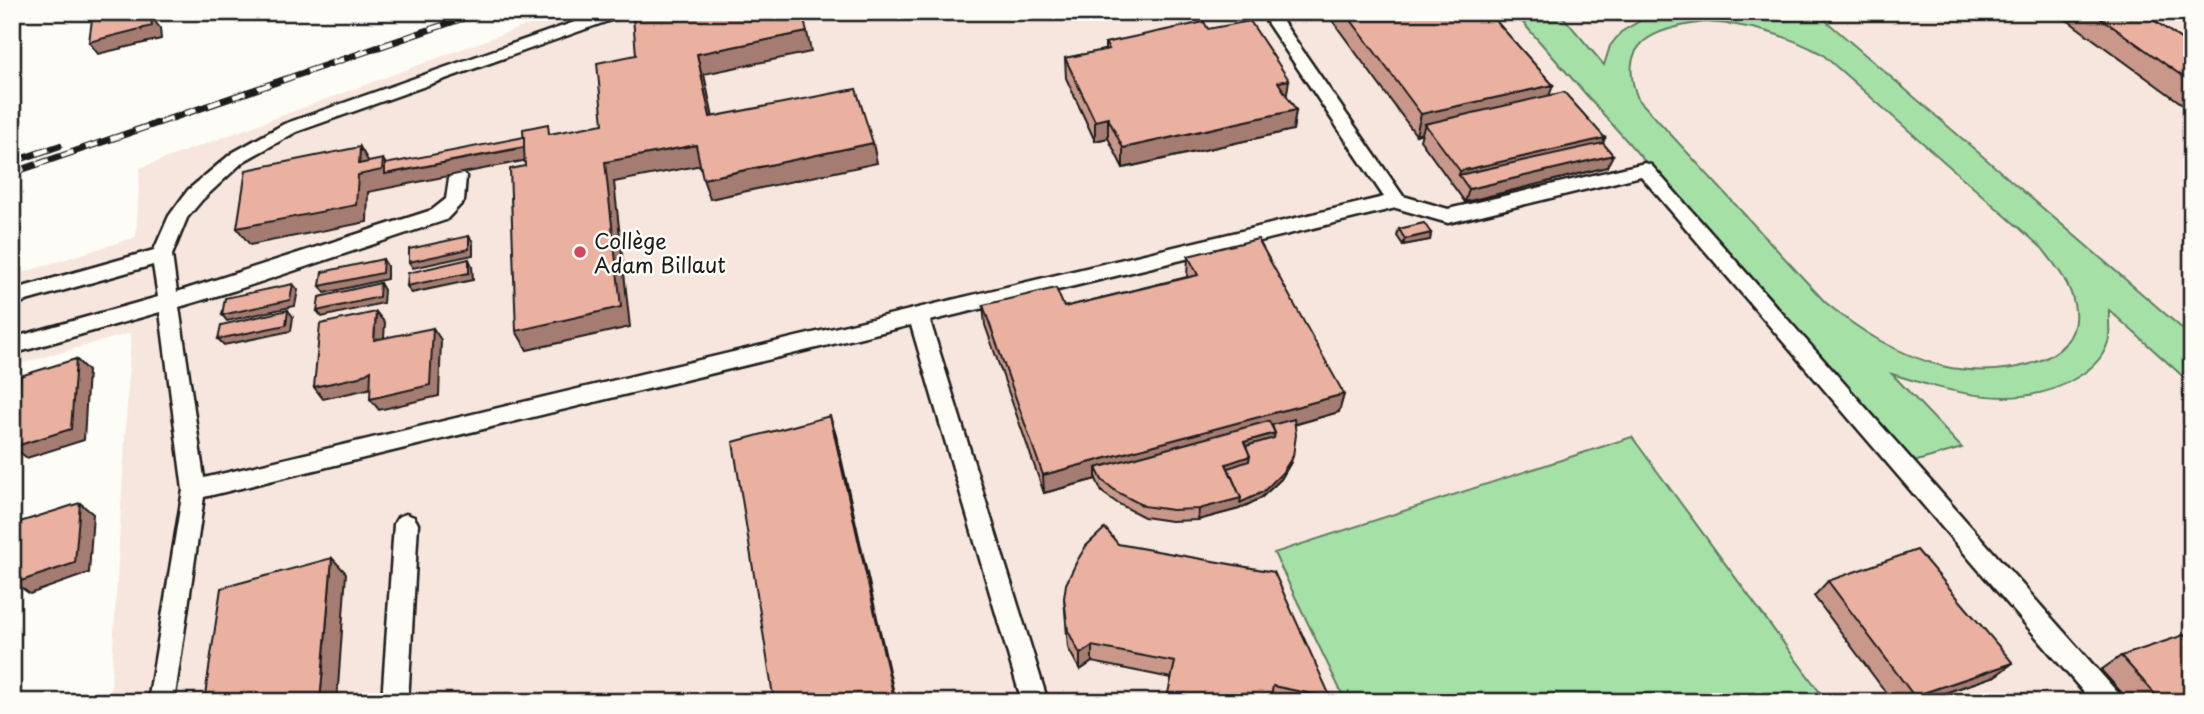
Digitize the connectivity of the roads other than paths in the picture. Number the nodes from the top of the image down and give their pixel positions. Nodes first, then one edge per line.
1 (619, 12) edge
2 (1268, 12) edge
3 (457, 176) edge
4 (1396, 201) junction
5 (162, 255) junction
6 (12, 298) edge
7 (168, 302) junction
8 (919, 318) junction
9 (12, 346) edge
10 (194, 490) junction
11 (406, 524) dead end
12 (161, 702) edge
13 (395, 702) edge
14 (1035, 702) edge
15 (2109, 702) edge

1 - 5 lane
2 - 4 lane
3 - 7 lane
4 - 8 lane
4 - 15 lane
5 - 6 lane
5 - 7 lane
7 - 9 lane
7 - 10 lane
8 - 10 lane
8 - 14 lane
10 - 12 lane
11 - 13 lane

